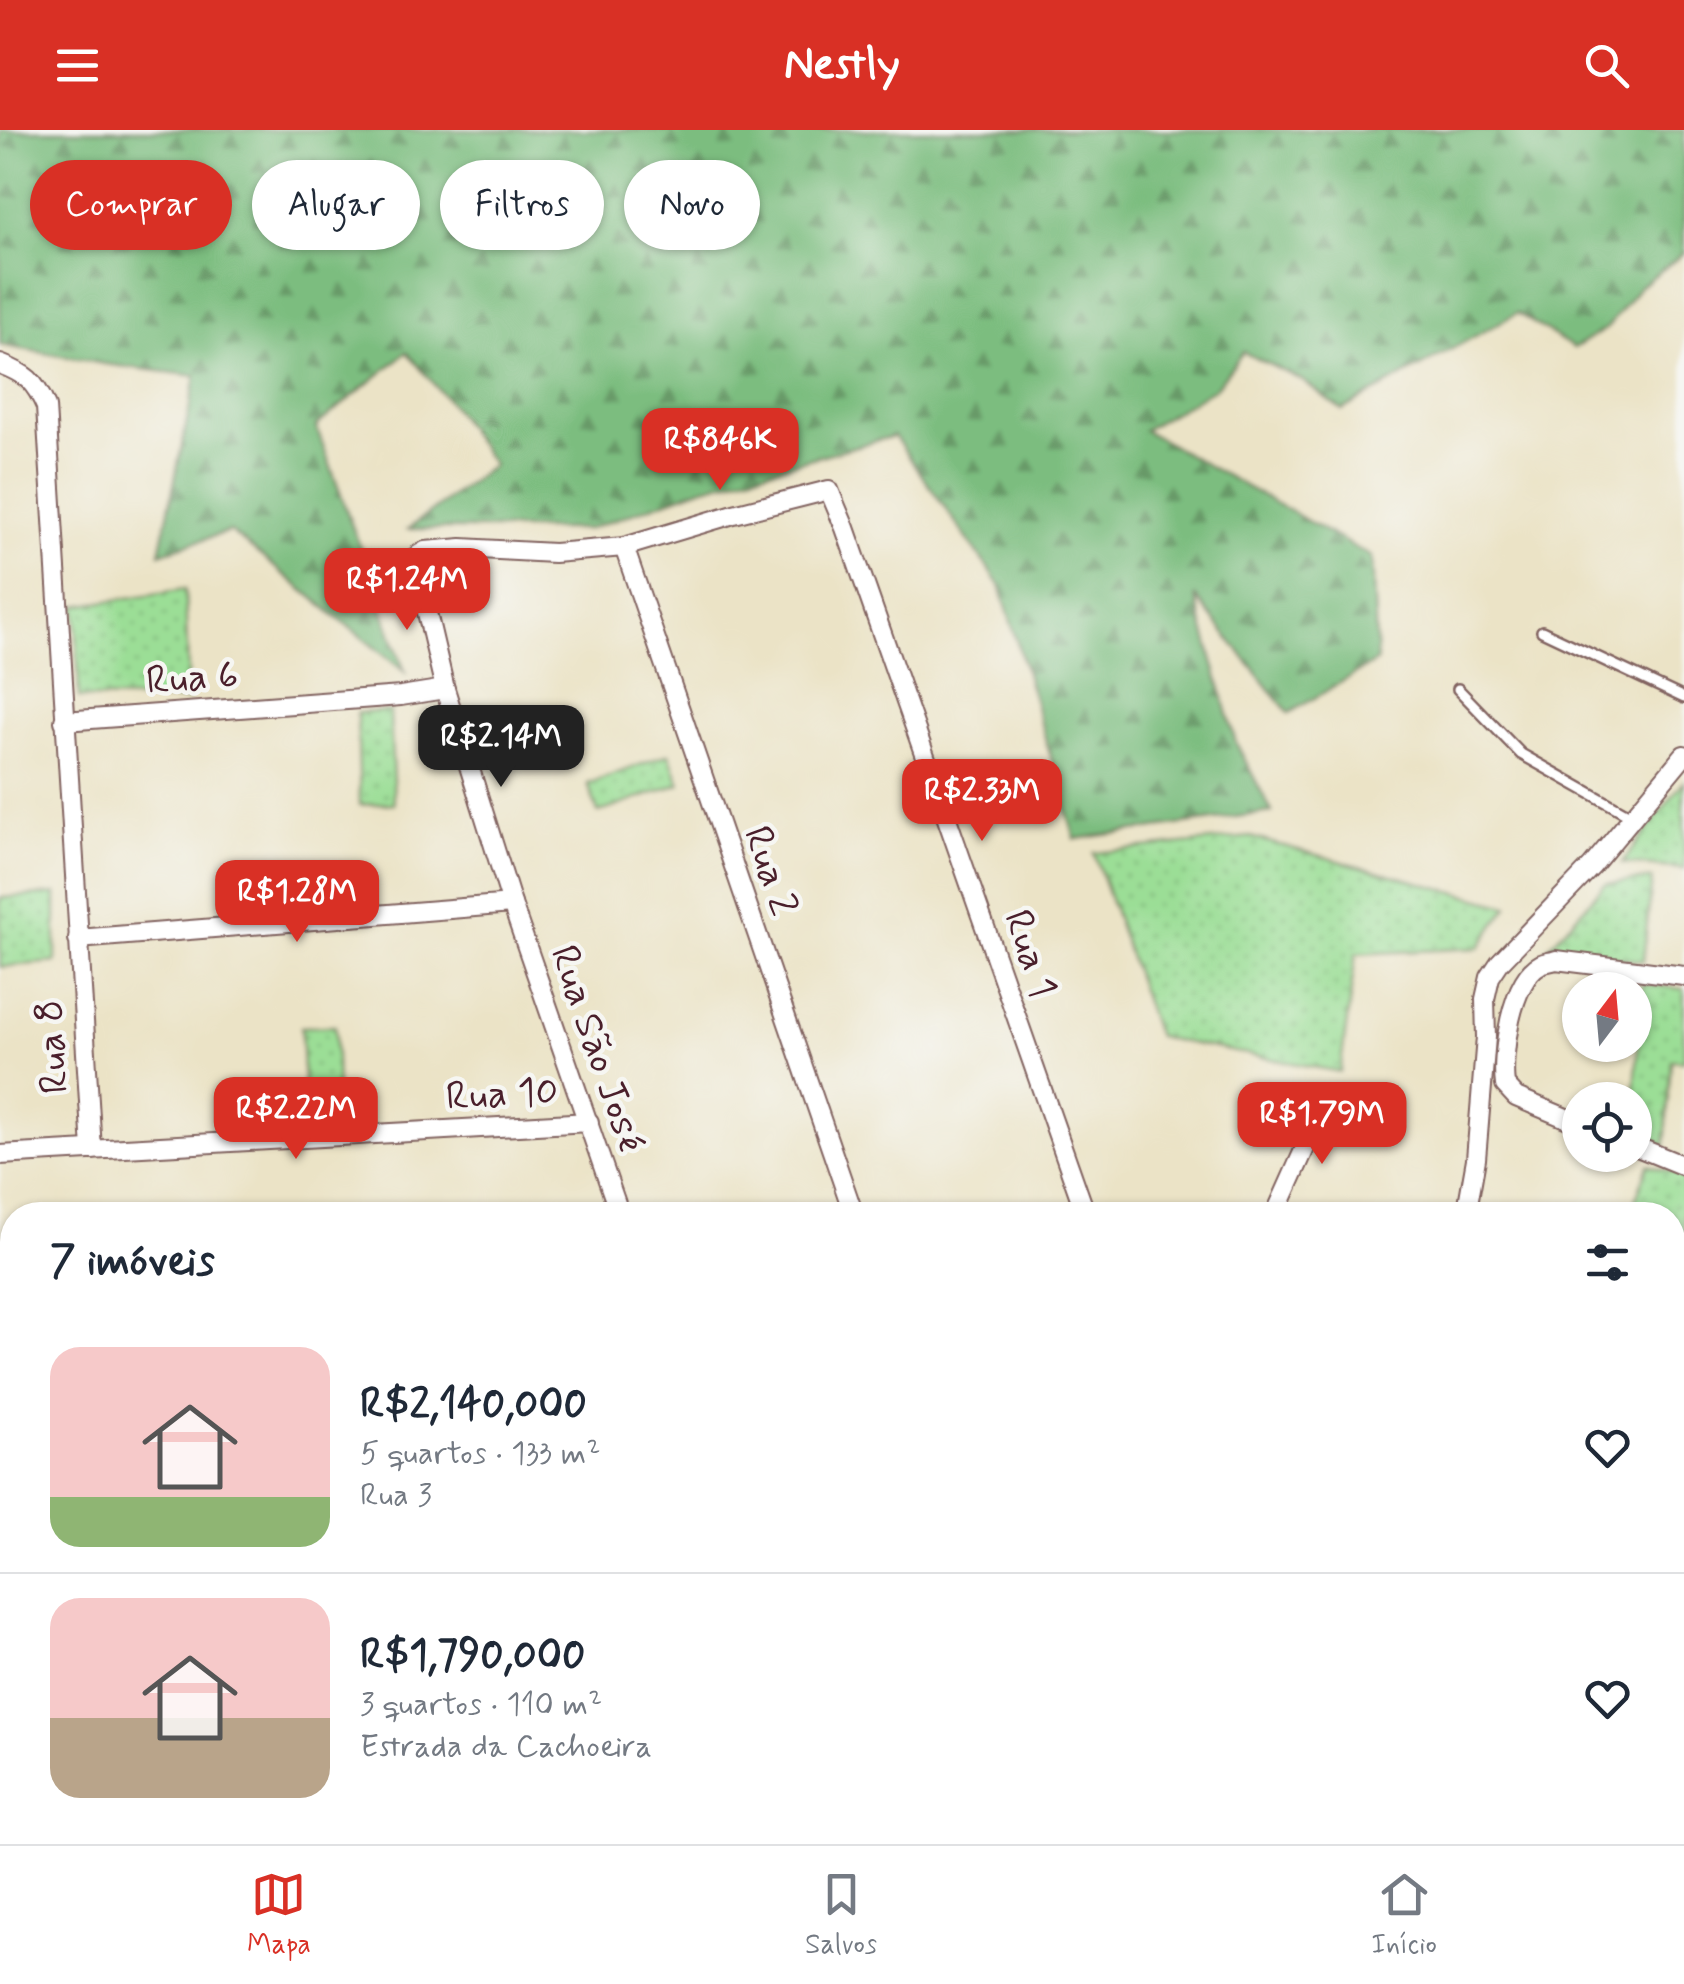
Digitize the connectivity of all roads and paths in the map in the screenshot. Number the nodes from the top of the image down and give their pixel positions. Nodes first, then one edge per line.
1 (0, 364) edge
2 (624, 547) junction
3 (1542, 631) dead end
4 (445, 689) junction
5 (1458, 689) dead end
6 (1684, 698) edge
7 (64, 721) junction
8 (1684, 756) edge
9 (1633, 816) junction
10 (512, 904) junction
11 (78, 938) junction
12 (1684, 976) edge
13 (1486, 1037) junction
14 (1505, 1040) junction
15 (1326, 1099) dead end
16 (1562, 1117) edge
17 (589, 1122) junction
18 (92, 1150) junction
19 (1652, 1153) edge
20 (0, 1155) edge
21 (1684, 1166) edge
22 (616, 1202) edge
23 (850, 1202) edge
24 (1081, 1202) edge
25 (1280, 1202) edge
26 (1468, 1202) edge

1 - 7 street, Rua 8
2 - 4 street, Rua São José
2 - 23 street, Rua 2
2 - 24 street, Rua 1
3 - 6 lane
4 - 7 street, Rua 6
4 - 10 street, Rua São José
5 - 9 lane
7 - 11 street, Rua 8
8 - 9 street
9 - 13 street
10 - 11 street
10 - 17 street, Rua São José
11 - 18 street, Rua 8
12 - 14 street
13 - 14 street
13 - 26 street
14 - 16 street
15 - 25 street
17 - 18 street, Rua 10
17 - 22 street, Rua São José
18 - 20 street, Rua 10
19 - 21 street

